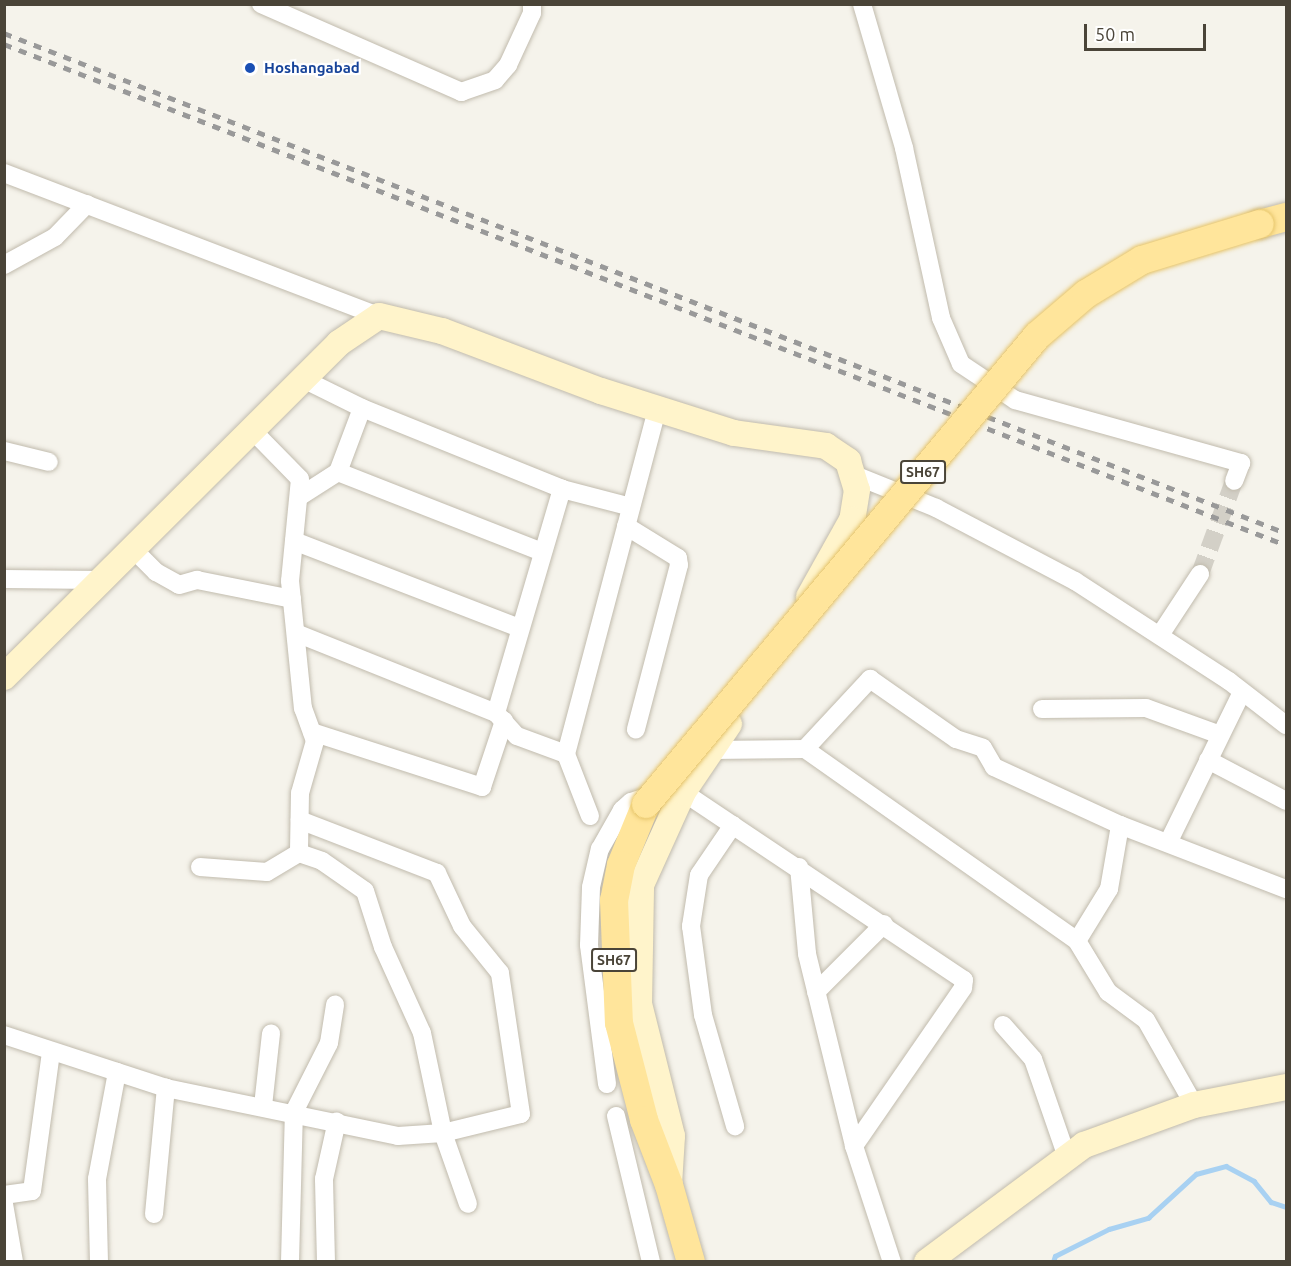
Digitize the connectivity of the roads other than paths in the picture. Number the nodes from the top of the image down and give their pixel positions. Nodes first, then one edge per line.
1 (261, 4) edge
2 (861, 4) edge
3 (535, 7) edge
4 (4, 172) edge
5 (87, 204) junction
6 (1273, 220) edge
7 (4, 266) edge
8 (379, 316) junction
9 (303, 380) junction
10 (362, 408) junction
11 (657, 409) junction
12 (253, 431) junction
13 (4, 451) edge
14 (49, 462) dead end
15 (338, 472) junction
16 (852, 474) junction
17 (1234, 481) tunnel mouth
18 (562, 489) junction
19 (299, 497) junction
20 (631, 507) junction
21 (626, 525) junction
22 (294, 541) junction
23 (133, 549) junction
24 (542, 552) junction
25 (1200, 574) tunnel mouth
26 (4, 579) edge
27 (100, 580) junction
28 (292, 599) junction
29 (520, 628) junction
30 (296, 633) junction
31 (1160, 635) junction
32 (4, 677) edge
33 (1242, 692) junction
34 (1042, 709) dead end
35 (500, 717) junction
36 (1287, 725) edge
37 (636, 729) dead end
38 (312, 732) junction
39 (1220, 735) junction
40 (805, 749) junction
41 (710, 750) junction
42 (566, 754) junction
43 (1208, 760) junction
44 (683, 792) junction
45 (1287, 801) edge
46 (590, 816) dead end
47 (300, 820) junction
48 (733, 825) junction
49 (1120, 825) junction
50 (1168, 843) junction
51 (299, 853) junction
52 (200, 867) dead end
53 (799, 867) junction
54 (1287, 889) edge
55 (884, 924) junction
56 (1077, 941) junction
57 (816, 992) junction
58 (335, 1004) dead end
59 (1003, 1025) dead end
60 (271, 1033) dead end
61 (4, 1035) edge
62 (51, 1052) junction
63 (117, 1072) junction
64 (607, 1084) dead end
65 (1287, 1087) edge
66 (166, 1088) junction
67 (1194, 1105) junction
68 (263, 1106) junction
69 (294, 1112) junction
70 (616, 1116) dead end
71 (337, 1121) junction
72 (735, 1126) dead end
73 (443, 1133) junction
74 (855, 1146) junction
75 (1068, 1157) junction
76 (669, 1185) junction
77 (4, 1196) edge
78 (4, 1203) edge
79 (468, 1204) dead end
80 (154, 1214) dead end
81 (14, 1262) edge
82 (99, 1262) edge
83 (290, 1262) edge
84 (326, 1262) edge
85 (651, 1262) edge
86 (691, 1262) edge
87 (892, 1262) edge
88 (927, 1262) edge

1 - 3 street
2 - 17 street
4 - 5 street
5 - 7 street
5 - 8 street
6 - 76 main road, SH67, bridge
8 - 9 main road
8 - 11 main road
9 - 10 street
9 - 12 main road
10 - 15 street
10 - 18 street
11 - 16 main road
11 - 20 street
12 - 19 street
12 - 23 main road
13 - 14 street
15 - 19 street
15 - 24 street
16 - 31 street
16 - 41 main road
18 - 20 street
18 - 24 street
19 - 22 street
20 - 21 street
21 - 37 street
21 - 42 street
22 - 28 street
22 - 29 street
23 - 27 main road
23 - 28 street
24 - 29 street
25 - 31 street
26 - 27 street
27 - 32 main road
28 - 30 street
29 - 35 street
30 - 35 street
30 - 38 street
31 - 33 street
33 - 36 street
33 - 39 street
34 - 39 street
35 - 38 street
35 - 42 street
38 - 47 street
39 - 43 street
40 - 41 street
40 - 49 street
40 - 56 street
41 - 44 main road
42 - 46 street
43 - 45 street
43 - 50 street
44 - 48 street
44 - 64 street
44 - 76 main road
47 - 51 street
47 - 73 street
48 - 53 street
48 - 72 street
49 - 50 street
49 - 56 street
50 - 54 street
51 - 52 street
51 - 73 street
53 - 55 street
53 - 57 street
55 - 57 street
55 - 74 street
56 - 67 street
57 - 74 street
58 - 69 street
59 - 75 street
60 - 68 street
61 - 62 street
62 - 63 street
62 - 77 street
63 - 66 street
63 - 82 street
65 - 67 main road
66 - 68 street
66 - 80 street
67 - 75 main road
68 - 69 street
69 - 71 street
69 - 83 street
70 - 85 street
71 - 73 street
71 - 84 street
73 - 79 street
74 - 87 street
75 - 88 main road
76 - 86 main road, SH67
78 - 81 street

